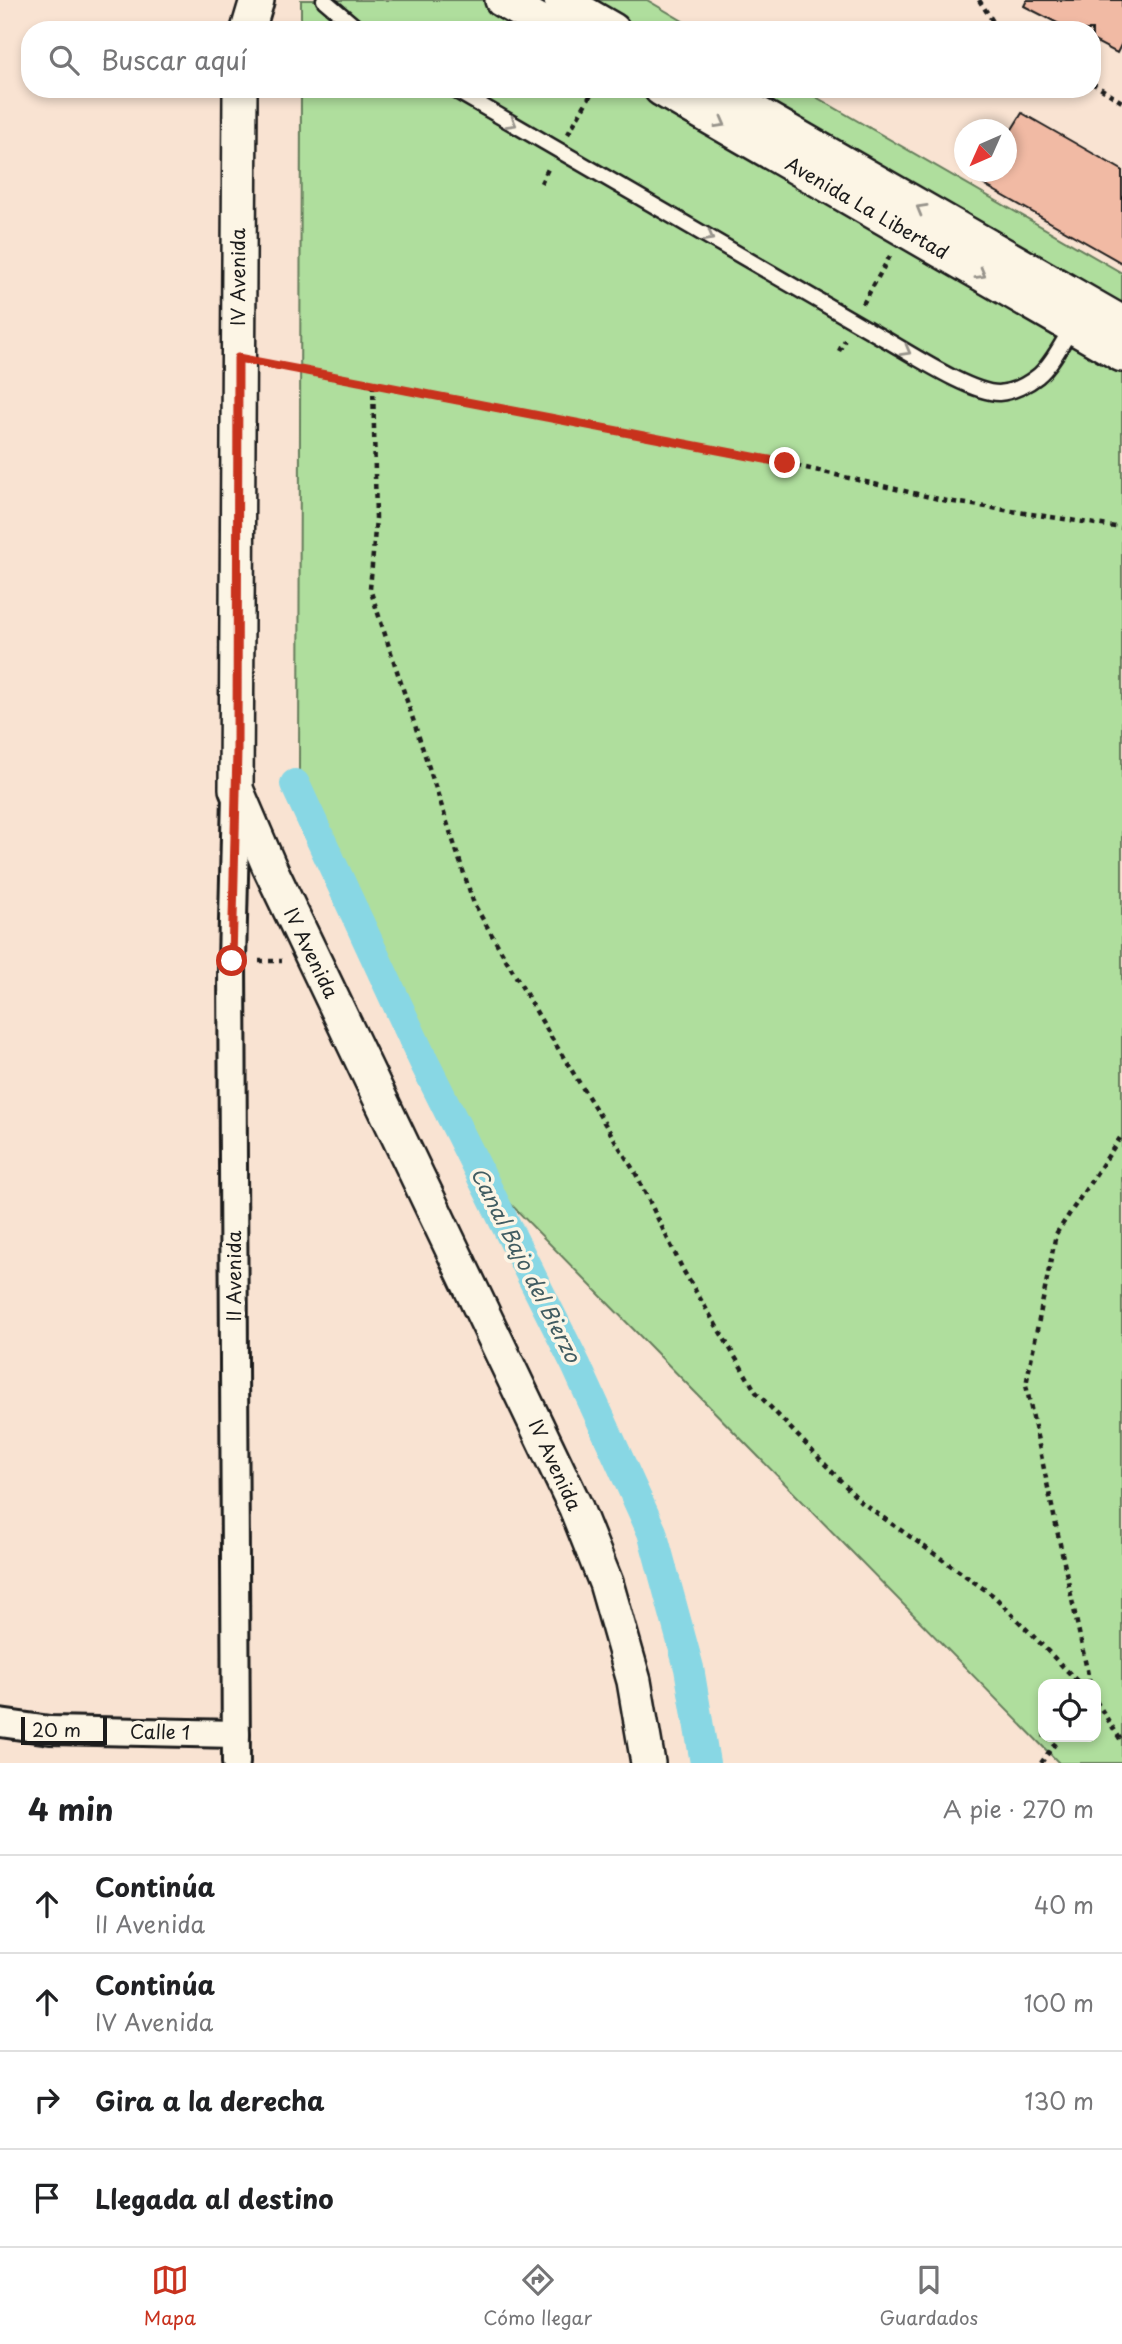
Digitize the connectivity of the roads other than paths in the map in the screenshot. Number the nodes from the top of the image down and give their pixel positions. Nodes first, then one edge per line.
1 (257, 0) edge
2 (324, 0) edge
3 (502, 0) edge
4 (561, 0) edge
5 (251, 21) edge
6 (348, 21) edge
7 (539, 21) edge
8 (597, 21) edge
9 (240, 98) edge
10 (469, 98) edge
11 (678, 98) edge
12 (729, 98) edge
13 (1079, 315) junction
14 (1122, 324) edge
15 (1122, 355) edge
16 (236, 789) junction
17 (0, 1723) edge
18 (236, 1734) junction
19 (236, 1763) edge
20 (648, 1763) edge

1 - 5 street
2 - 6 lane
3 - 7 street
4 - 8 street
9 - 16 street, IV Avenida
10 -> 13 lane
11 -> 13 street, Avenida La Libertad
13 -> 12 street, Avenida La Libertad
13 - 14 street
13 - 15 street
16 - 18 street, II Avenida
16 - 20 street, IV Avenida
17 - 18 street, Calle 1
18 - 19 street, II Avenida

